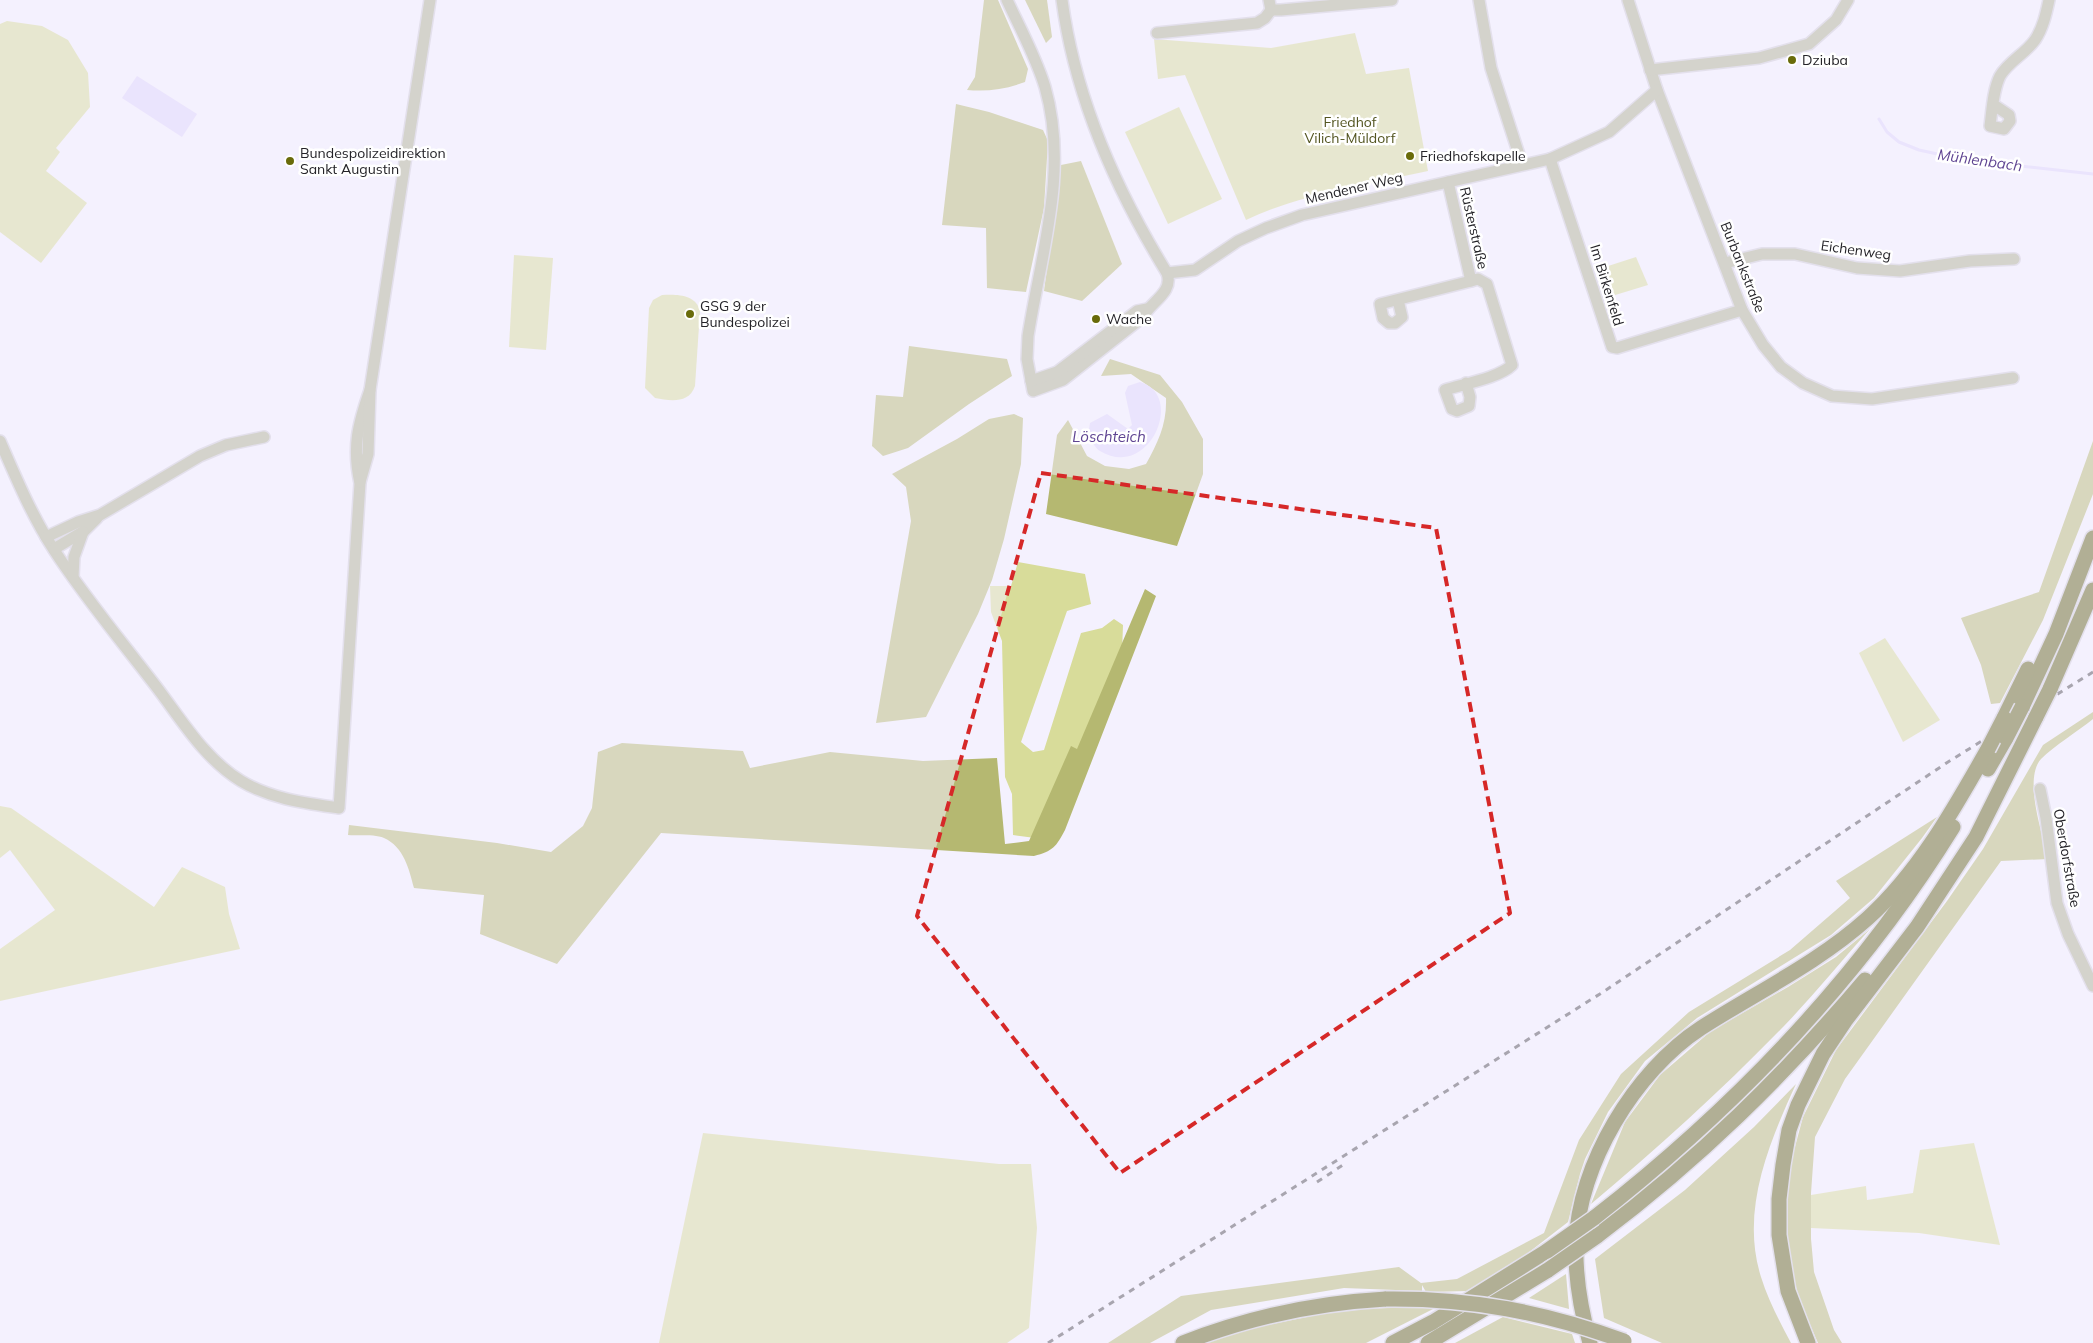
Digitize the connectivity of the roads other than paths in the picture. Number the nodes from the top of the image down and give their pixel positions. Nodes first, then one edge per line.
1 (430, 0) edge
2 (1006, 0) edge
3 (1062, 0) edge
4 (1392, 0) edge
5 (1479, 0) edge
6 (1628, 0) edge
7 (2049, 0) edge
8 (1847, 1) edge
9 (1270, 5) edge
10 (1157, 33) dead end
11 (1650, 70) junction
12 (1657, 90) junction
13 (1994, 106) dead end
14 (1550, 158) junction
15 (1522, 164) junction
16 (1448, 182) junction
17 (2014, 259) dead end
18 (1725, 263) junction
19 (1167, 273) junction
20 (1471, 281) junction
21 (1398, 300) dead end
22 (1742, 310) junction
23 (2013, 378) dead end
24 (1466, 383) dead end
25 (264, 437) dead end
26 (0, 441) edge
27 (100, 515) junction
28 (84, 531) junction
29 (46, 537) junction
30 (2093, 538) edge
31 (54, 549) junction
32 (2079, 574) junction
33 (73, 577) junction
34 (2093, 590) edge
35 (1991, 754) junction
36 (2004, 780) junction
37 (2040, 790) dead end
38 (2093, 986) edge
39 (1626, 1342) edge
40 (1184, 1343) edge
41 (1393, 1343) edge
42 (1428, 1343) edge
43 (1590, 1343) edge
44 (1808, 1343) edge

1 - 33 street
2 - 19 street
3 - 19 street
4 - 9 street
5 - 15 street
6 - 11 street, Burbankstraße
7 - 13 street
8 - 11 street
9 - 10 street
11 - 12 street, Burbankstraße
12 - 14 street, Mendener Weg
12 - 18 street, Burbankstraße
14 - 15 street, Mendener Weg
14 - 22 street, Im Birkenfeld
15 - 16 street, Mendener Weg
16 - 19 street, Mendener Weg
16 - 20 street, Rüsterstraße
17 - 18 street, Eichenweg
18 - 22 street, Burbankstraße
20 - 21 street, Rüsterstraße
20 - 24 street, Rüsterstraße
22 - 23 street, Burbankstraße
25 - 27 street
26 - 29 street
27 - 28 street
27 - 29 street
28 - 31 street
28 - 33 street
29 - 31 street
30 - 32 highway
31 - 33 street
32 - 35 highway, bridge
32 - 35 highway, bridge
34 - 36 highway, bridge
35 - 41 highway, bridge
35 - 43 highway
36 - 42 highway, bridge
36 - 44 highway
37 - 38 street, Oberdorfstraße
39 - 40 highway, bridge

